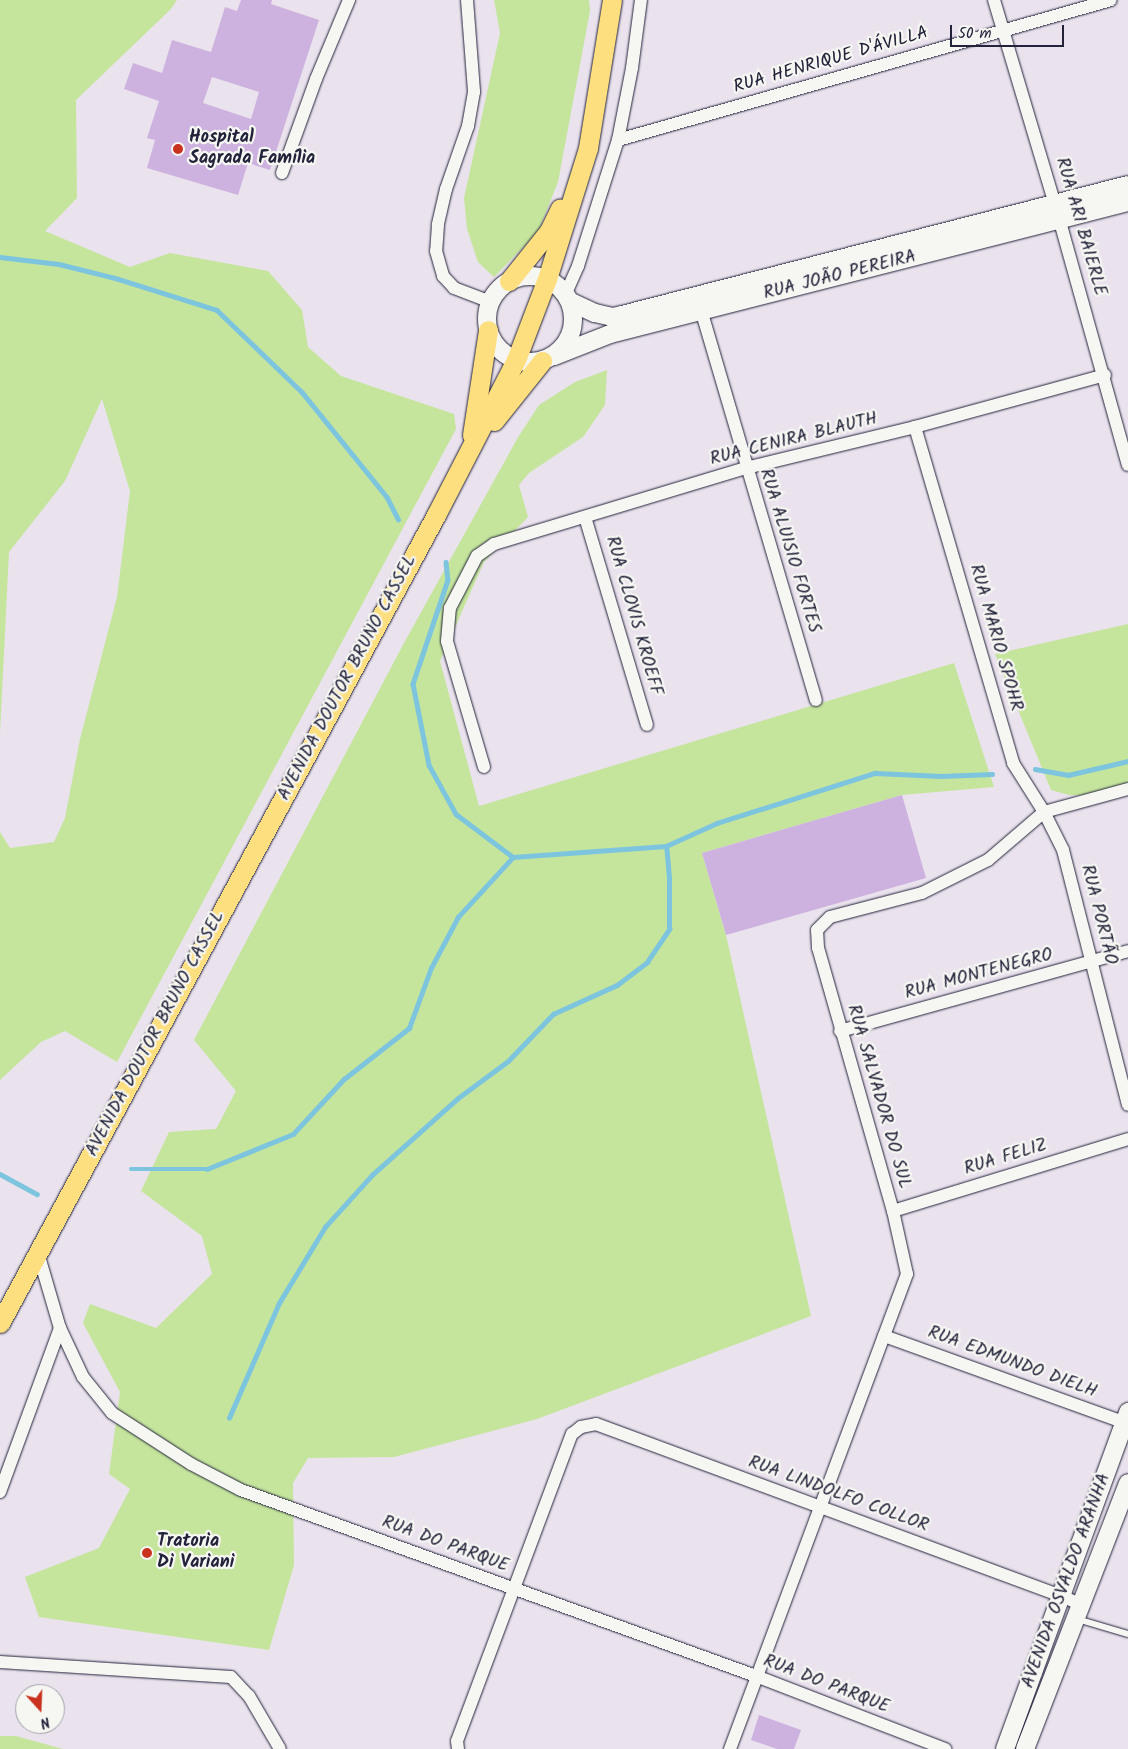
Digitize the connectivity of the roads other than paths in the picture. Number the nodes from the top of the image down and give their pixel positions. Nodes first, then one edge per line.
1 (349, 0) edge
2 (467, 0) edge
3 (612, 0) edge
4 (642, 0) edge
5 (994, 0) edge
6 (1111, 0) edge
7 (1002, 30) junction
8 (618, 140) junction
9 (588, 148) junction
10 (282, 173) dead end
11 (1128, 185) edge
12 (1128, 202) edge
13 (1057, 212) junction
14 (548, 279) junction
15 (509, 281) junction
16 (568, 297) junction
17 (490, 302) junction
18 (699, 304) junction
19 (488, 330) junction
20 (548, 358) junction
21 (516, 360) junction
22 (1105, 375) junction
23 (915, 427) junction
24 (1124, 438) edge
25 (469, 451) junction
26 (1128, 465) edge
27 (746, 468) junction
28 (585, 517) junction
29 (816, 700) dead end
30 (647, 725) dead end
31 (484, 767) dead end
32 (1128, 789) edge
33 (1044, 812) junction
34 (1063, 850) joint
35 (1128, 952) edge
36 (1091, 962) junction
37 (840, 1031) junction
38 (1128, 1105) edge
39 (1128, 1139) edge
40 (893, 1211) junction
41 (38, 1253) junction
42 (0, 1323) edge
43 (60, 1328) junction
44 (884, 1336) junction
45 (1127, 1419) edge
46 (0, 1492) edge
47 (1126, 1493) edge
48 (819, 1507) junction
49 (515, 1589) junction
50 (1062, 1596) junction
51 (1079, 1612) junction
52 (1128, 1634) edge
53 (0, 1662) edge
54 (756, 1676) junction
55 (280, 1749) edge
56 (458, 1749) edge
57 (730, 1749) edge
58 (945, 1749) edge
59 (1005, 1749) edge
60 (1025, 1749) edge

1 - 10 street
2 - 17 street
3 - 9 main road, AVENIDA DOUTOR BRUNO CASSEL
4 - 8 street
5 - 7 street, RUA ARI BAIERLE
6 - 7 street, RUA HENRIQUE D'ÁVILLA
7 - 8 street, RUA HENRIQUE D'ÁVILLA
7 - 13 street, RUA ARI BAIERLE
8 - 16 street
9 - 14 main road, AVENIDA DOUTOR BRUNO CASSEL
9 - 15 main road
11 - 13 street, RUA JOÃO PEREIRA
12 - 13 street, RUA JOÃO PEREIRA
13 - 18 street, RUA JOÃO PEREIRA
13 - 22 street, RUA ARI BAIERLE
14 - 15 street
14 - 16 street, RUA JOÃO PEREIRA
14 - 21 main road, AVENIDA DOUTOR BRUNO CASSEL
15 - 17 street
16 - 18 street, RUA JOÃO PEREIRA
16 - 20 street
17 - 19 street
18 - 20 street, RUA JOÃO PEREIRA
18 - 27 street, RUA ALUISIO FORTES
19 - 21 street
19 - 25 main road
20 - 21 street
20 - 25 main road
21 - 25 main road, AVENIDA DOUTOR BRUNO CASSEL
22 - 23 street, RUA CENIRA BLAUTH
22 - 24 street, RUA ARI BAIERLE
23 - 27 street, RUA CENIRA BLAUTH
23 - 33 street, RUA MARIO SPOHR
24 - 26 street, RUA ARI BAIERLE
25 - 41 main road, AVENIDA DOUTOR BRUNO CASSEL
27 - 28 street, RUA CENIRA BLAUTH
27 - 29 street, RUA ALUISIO FORTES
28 - 30 street, RUA CLOVIS KROEFF
28 - 31 street, RUA CENIRA BLAUTH
32 - 33 street
33 - 34 street, RUA MARIO SPOHR
33 - 37 street, RUA SALVADOR DO SUL
34 - 36 street, RUA PORTÃO
35 - 36 street, RUA MONTENEGRO
36 - 37 street, RUA MONTENEGRO
36 - 38 street, RUA PORTÃO
37 - 40 street, RUA SALVADOR DO SUL
39 - 40 street, RUA FELIZ
40 - 44 street, RUA SALVADOR DO SUL
41 - 42 main road, AVENIDA DOUTOR BRUNO CASSEL
41 - 43 street, RUA DO PARQUE
43 - 46 street
43 - 49 street, RUA DO PARQUE
44 - 45 street, RUA EDMUNDO DIELH
44 - 48 street
45 - 50 street, AVENIDA OSVALDO ARANHA
47 - 51 street, AVENIDA OSVALDO ARANHA
48 - 49 street, RUA LINDOLFO COLLOR
48 - 50 street, RUA LINDOLFO COLLOR
48 - 54 street
49 - 54 street, RUA DO PARQUE
49 - 56 street
50 - 51 street, RUA LINDOLFO COLLOR
50 - 59 street, AVENIDA OSVALDO ARANHA
51 - 52 lane
51 - 60 street, AVENIDA OSVALDO ARANHA
53 - 55 street
54 - 57 street
54 - 58 street, RUA DO PARQUE

